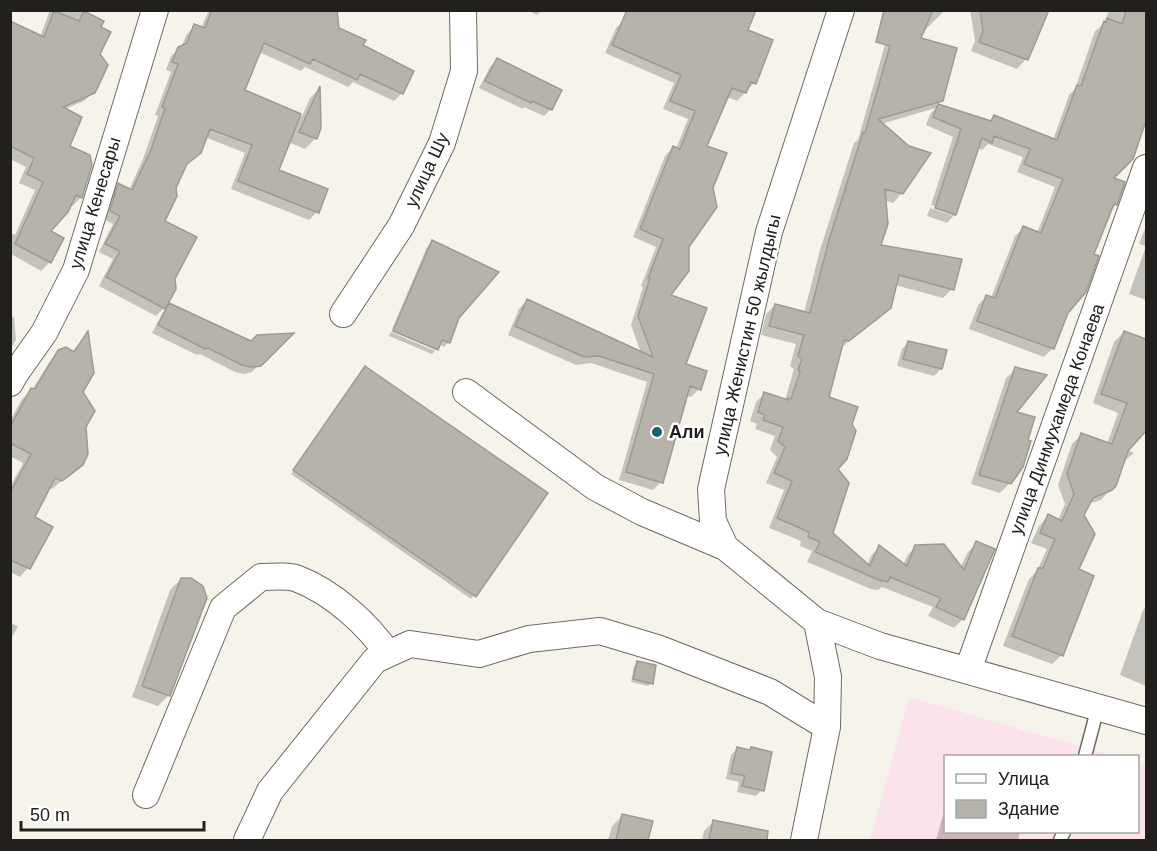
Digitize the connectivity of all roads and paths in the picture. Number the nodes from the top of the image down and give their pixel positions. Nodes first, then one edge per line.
1 (155, 10) edge
2 (463, 10) edge
3 (841, 10) edge
4 (1146, 168) edge
5 (343, 314) dead end
6 (10, 383) edge
7 (466, 392) dead end
8 (725, 548) junction
9 (818, 622) junction
10 (388, 654) junction
11 (968, 670) junction
12 (1098, 707) junction
13 (1146, 721) edge
14 (827, 727) junction
15 (1085, 755) edge
16 (146, 795) dead end
17 (248, 840) edge
18 (804, 840) edge

1 - 6 street, улица Кенесары
2 - 5 street, улица Шу
3 - 8 street, улица Женистин 50 жылдыгы
4 - 11 street, улица Динмухамеда Конаева
7 - 8 street
8 - 9 street, улица Женистин 50 жылдыгы
9 - 11 street, улица Женистин 50 жылдыгы
9 - 14 street
10 - 14 street
10 - 16 street
10 - 17 street
11 - 12 street, улица Женистин 50 жылдыгы
12 - 13 street, улица Женистин 50 жылдыгы
12 - 15 lane
14 - 18 street

